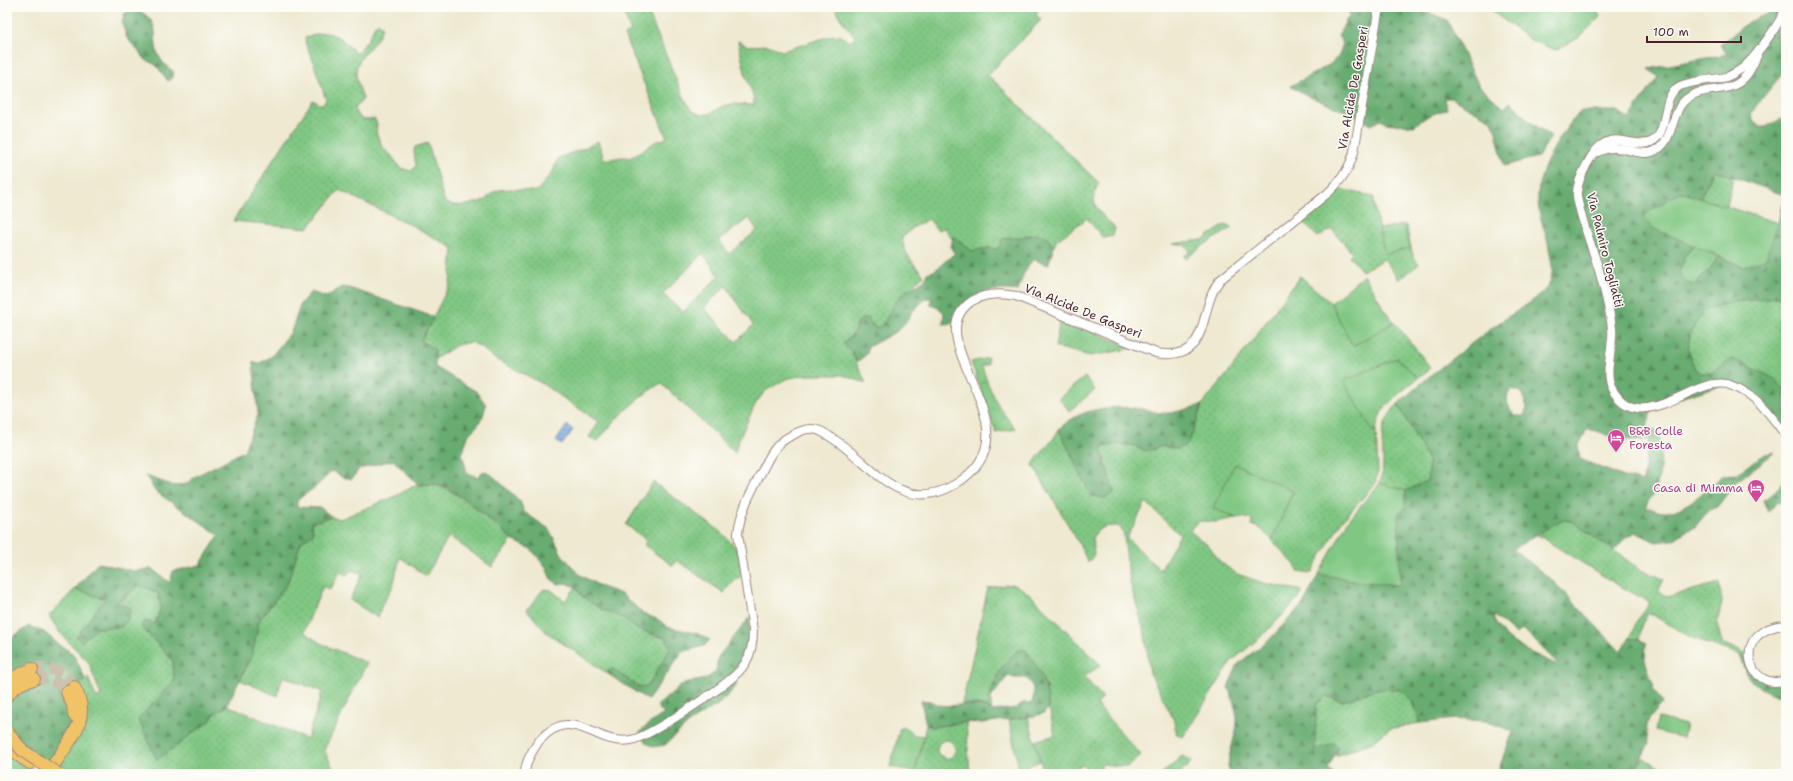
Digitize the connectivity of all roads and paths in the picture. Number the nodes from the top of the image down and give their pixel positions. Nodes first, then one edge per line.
1 (1379, 7) edge
2 (1786, 7) edge
3 (1761, 47) junction
4 (1594, 153) junction
5 (1786, 435) edge
6 (1786, 625) edge
7 (1786, 680) edge
8 (7, 681) edge
9 (70, 690) tunnel mouth
10 (7, 696) edge
11 (7, 732) edge
12 (7, 748) edge
13 (7, 752) edge
14 (30, 763) junction
15 (52, 772) edge
16 (524, 774) edge

1 - 16 street, Via Alcide De Gasperi
2 - 3 street, Via Palmiro Togliatti
3 - 4 street, Via Palmiro Togliatti
3 - 4 street, Via Palmiro Togliatti
4 - 5 street, Via Palmiro Togliatti
6 - 7 street
8 - 10 highway
9 - 15 highway
11 - 15 highway, bridge
12 - 14 highway
13 - 14 highway
14 - 15 highway

